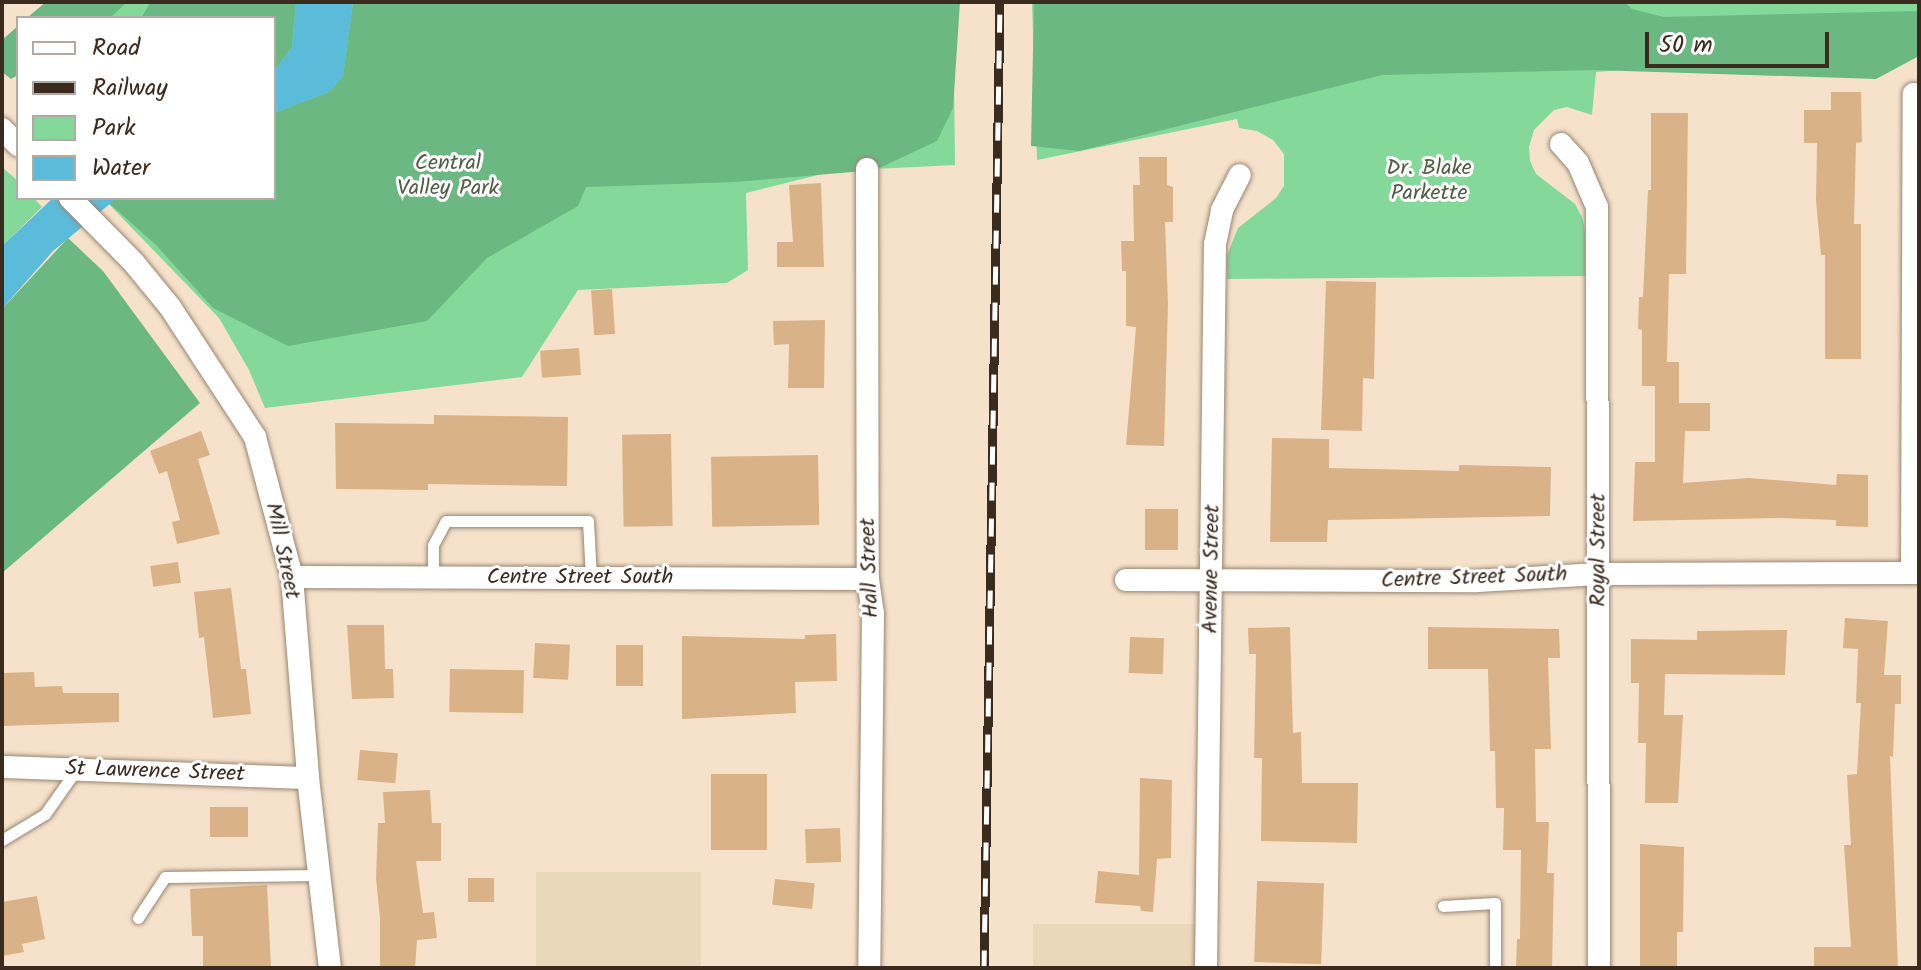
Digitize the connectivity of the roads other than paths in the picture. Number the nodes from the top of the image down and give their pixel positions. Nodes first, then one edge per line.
1 (1914, 94) dead end
2 (1561, 144) dead end
3 (867, 169) dead end
4 (1240, 175) dead end
5 (72, 200) edge
6 (1916, 573) edge
7 (1599, 574) junction
8 (292, 577) junction
9 (433, 578) junction
10 (591, 578) junction
11 (868, 579) junction
12 (1126, 580) dead end
13 (1212, 583) junction
14 (2, 767) edge
15 (77, 769) junction
16 (308, 778) junction
17 (2, 840) edge
18 (319, 875) junction
19 (1443, 906) dead end
20 (138, 918) dead end
21 (330, 968) edge
22 (869, 968) edge
23 (1206, 968) edge
24 (1495, 968) edge
25 (1599, 968) edge

1 - 6 street
2 - 7 street, Royal Street
3 - 11 street, Hall Street
4 - 13 street, Avenue Street
5 - 8 street, Mill Street
6 - 7 street, Centre Street South
7 - 13 street, Centre Street South
7 - 25 street, Royal Street
8 - 9 street, Centre Street South
8 - 16 street, Mill Street
9 - 10 street, Centre Street South
9 - 10 lane
10 - 11 street, Centre Street South
11 - 22 street, Hall Street
12 - 13 street, Centre Street South
13 - 23 street, Avenue Street
14 - 15 street, St Lawrence Street
15 - 16 street, St Lawrence Street
15 - 17 lane
16 - 18 street, Mill Street
18 - 20 lane
18 - 21 street, Mill Street
19 - 24 lane

